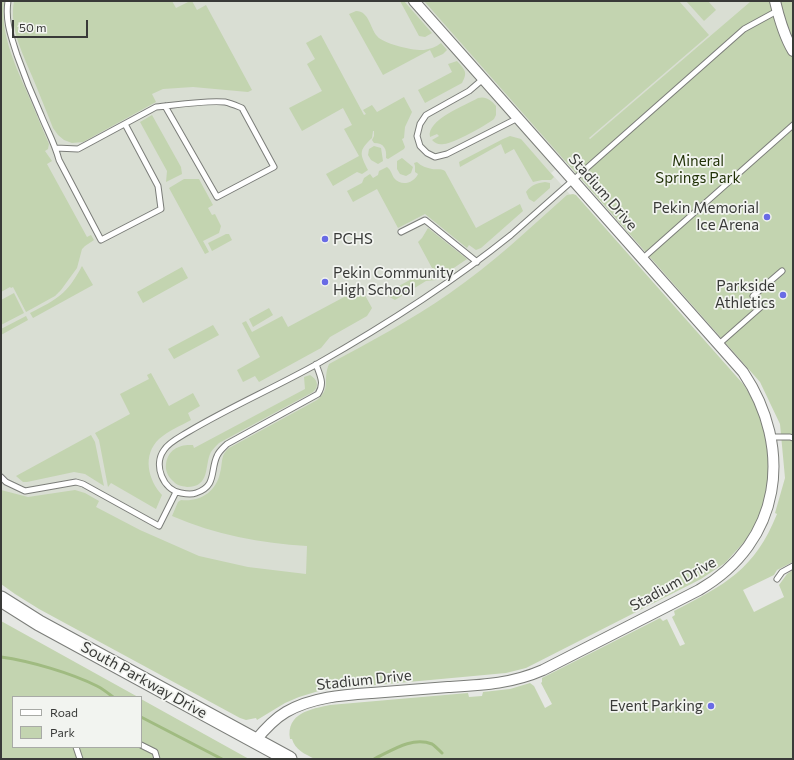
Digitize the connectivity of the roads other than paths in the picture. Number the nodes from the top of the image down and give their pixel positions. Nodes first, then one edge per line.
1 (8, 1) edge
2 (414, 1) edge
3 (776, 6) edge
4 (793, 51) edge
5 (483, 79) junction
6 (166, 106) junction
7 (518, 118) junction
8 (125, 124) junction
9 (793, 125) edge
10 (56, 148) junction
11 (573, 180) junction
12 (401, 232) dead end
13 (642, 259) junction
14 (478, 262) junction
15 (782, 271) dead end
16 (719, 344) junction
17 (316, 364) junction
18 (775, 436) junction
19 (793, 438) edge
20 (1, 477) edge
21 (176, 492) junction
22 (793, 566) edge
23 (776, 579) dead end
24 (1, 599) edge
25 (255, 740) junction
26 (142, 746) edge
27 (76, 748) edge
28 (80, 759) edge
29 (157, 759) edge
30 (289, 759) edge

1 - 10 lane
2 - 5 street, Stadium Drive
3 - 4 street
3 - 11 lane
5 - 7 street, Stadium Drive
5 - 7 lane
6 - 6 lane
6 - 8 lane
7 - 11 street, Stadium Drive
8 - 10 lane
8 - 10 lane
9 - 13 lane
11 - 13 street, Stadium Drive
11 - 14 lane
12 - 14 lane
13 - 16 street, Stadium Drive
14 - 17 lane
15 - 16 lane
16 - 18 street, Stadium Drive
17 - 21 lane
17 - 21 lane
18 - 19 lane
18 - 25 street, Stadium Drive
20 - 21 lane
22 - 23 lane
24 - 25 main road, South Parkway Drive
25 - 30 main road, South Parkway Drive
26 - 29 lane
27 - 28 lane

